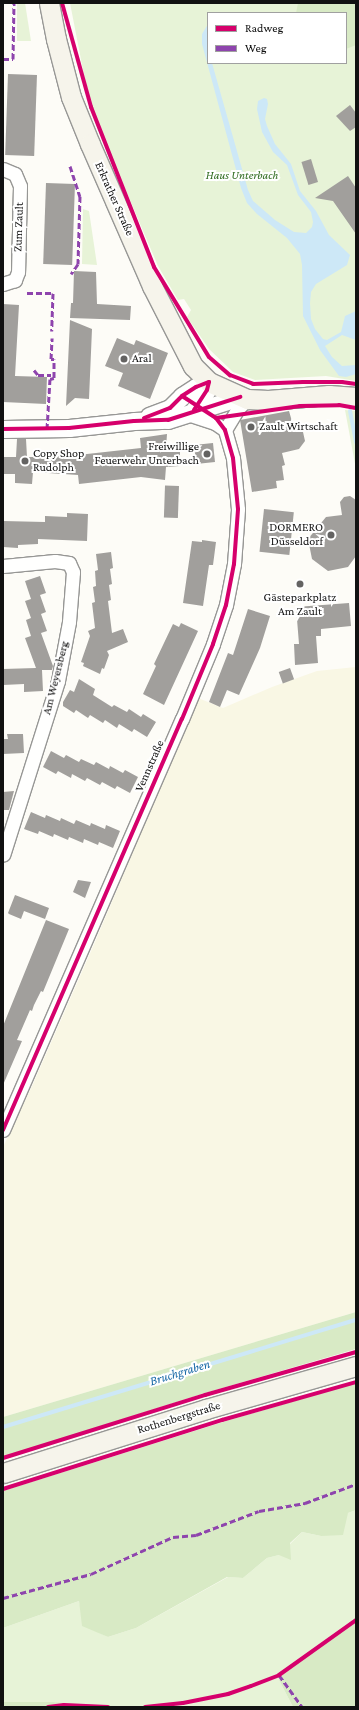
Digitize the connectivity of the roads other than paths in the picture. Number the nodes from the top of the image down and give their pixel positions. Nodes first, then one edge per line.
1 (49, 3) edge
2 (3, 169) edge
3 (3, 284) edge
4 (193, 366) junction
5 (209, 382) junction
6 (182, 396) junction
7 (356, 396) edge
8 (243, 398) junction
9 (191, 412) junction
10 (134, 421) junction
11 (3, 429) edge
12 (225, 430) junction
13 (3, 566) edge
14 (3, 855) edge
15 (3, 1130) edge
16 (356, 1366) edge
17 (3, 1473) edge

1 - 4 main road, Erkrather Straße
2 - 3 street, Zum Zault
4 - 5 main road, Erkrather Straße
4 - 6 street
5 - 6 street
5 - 8 main road, Erkrather Straße
5 - 9 street
6 - 10 street
7 - 8 main road
8 - 9 street
8 - 12 street
9 - 10 street
9 - 12 street
10 - 11 street
12 - 15 street, Vennstraße
13 - 14 street, Am Weyersberg
16 - 17 main road, Rothenbergstraße

